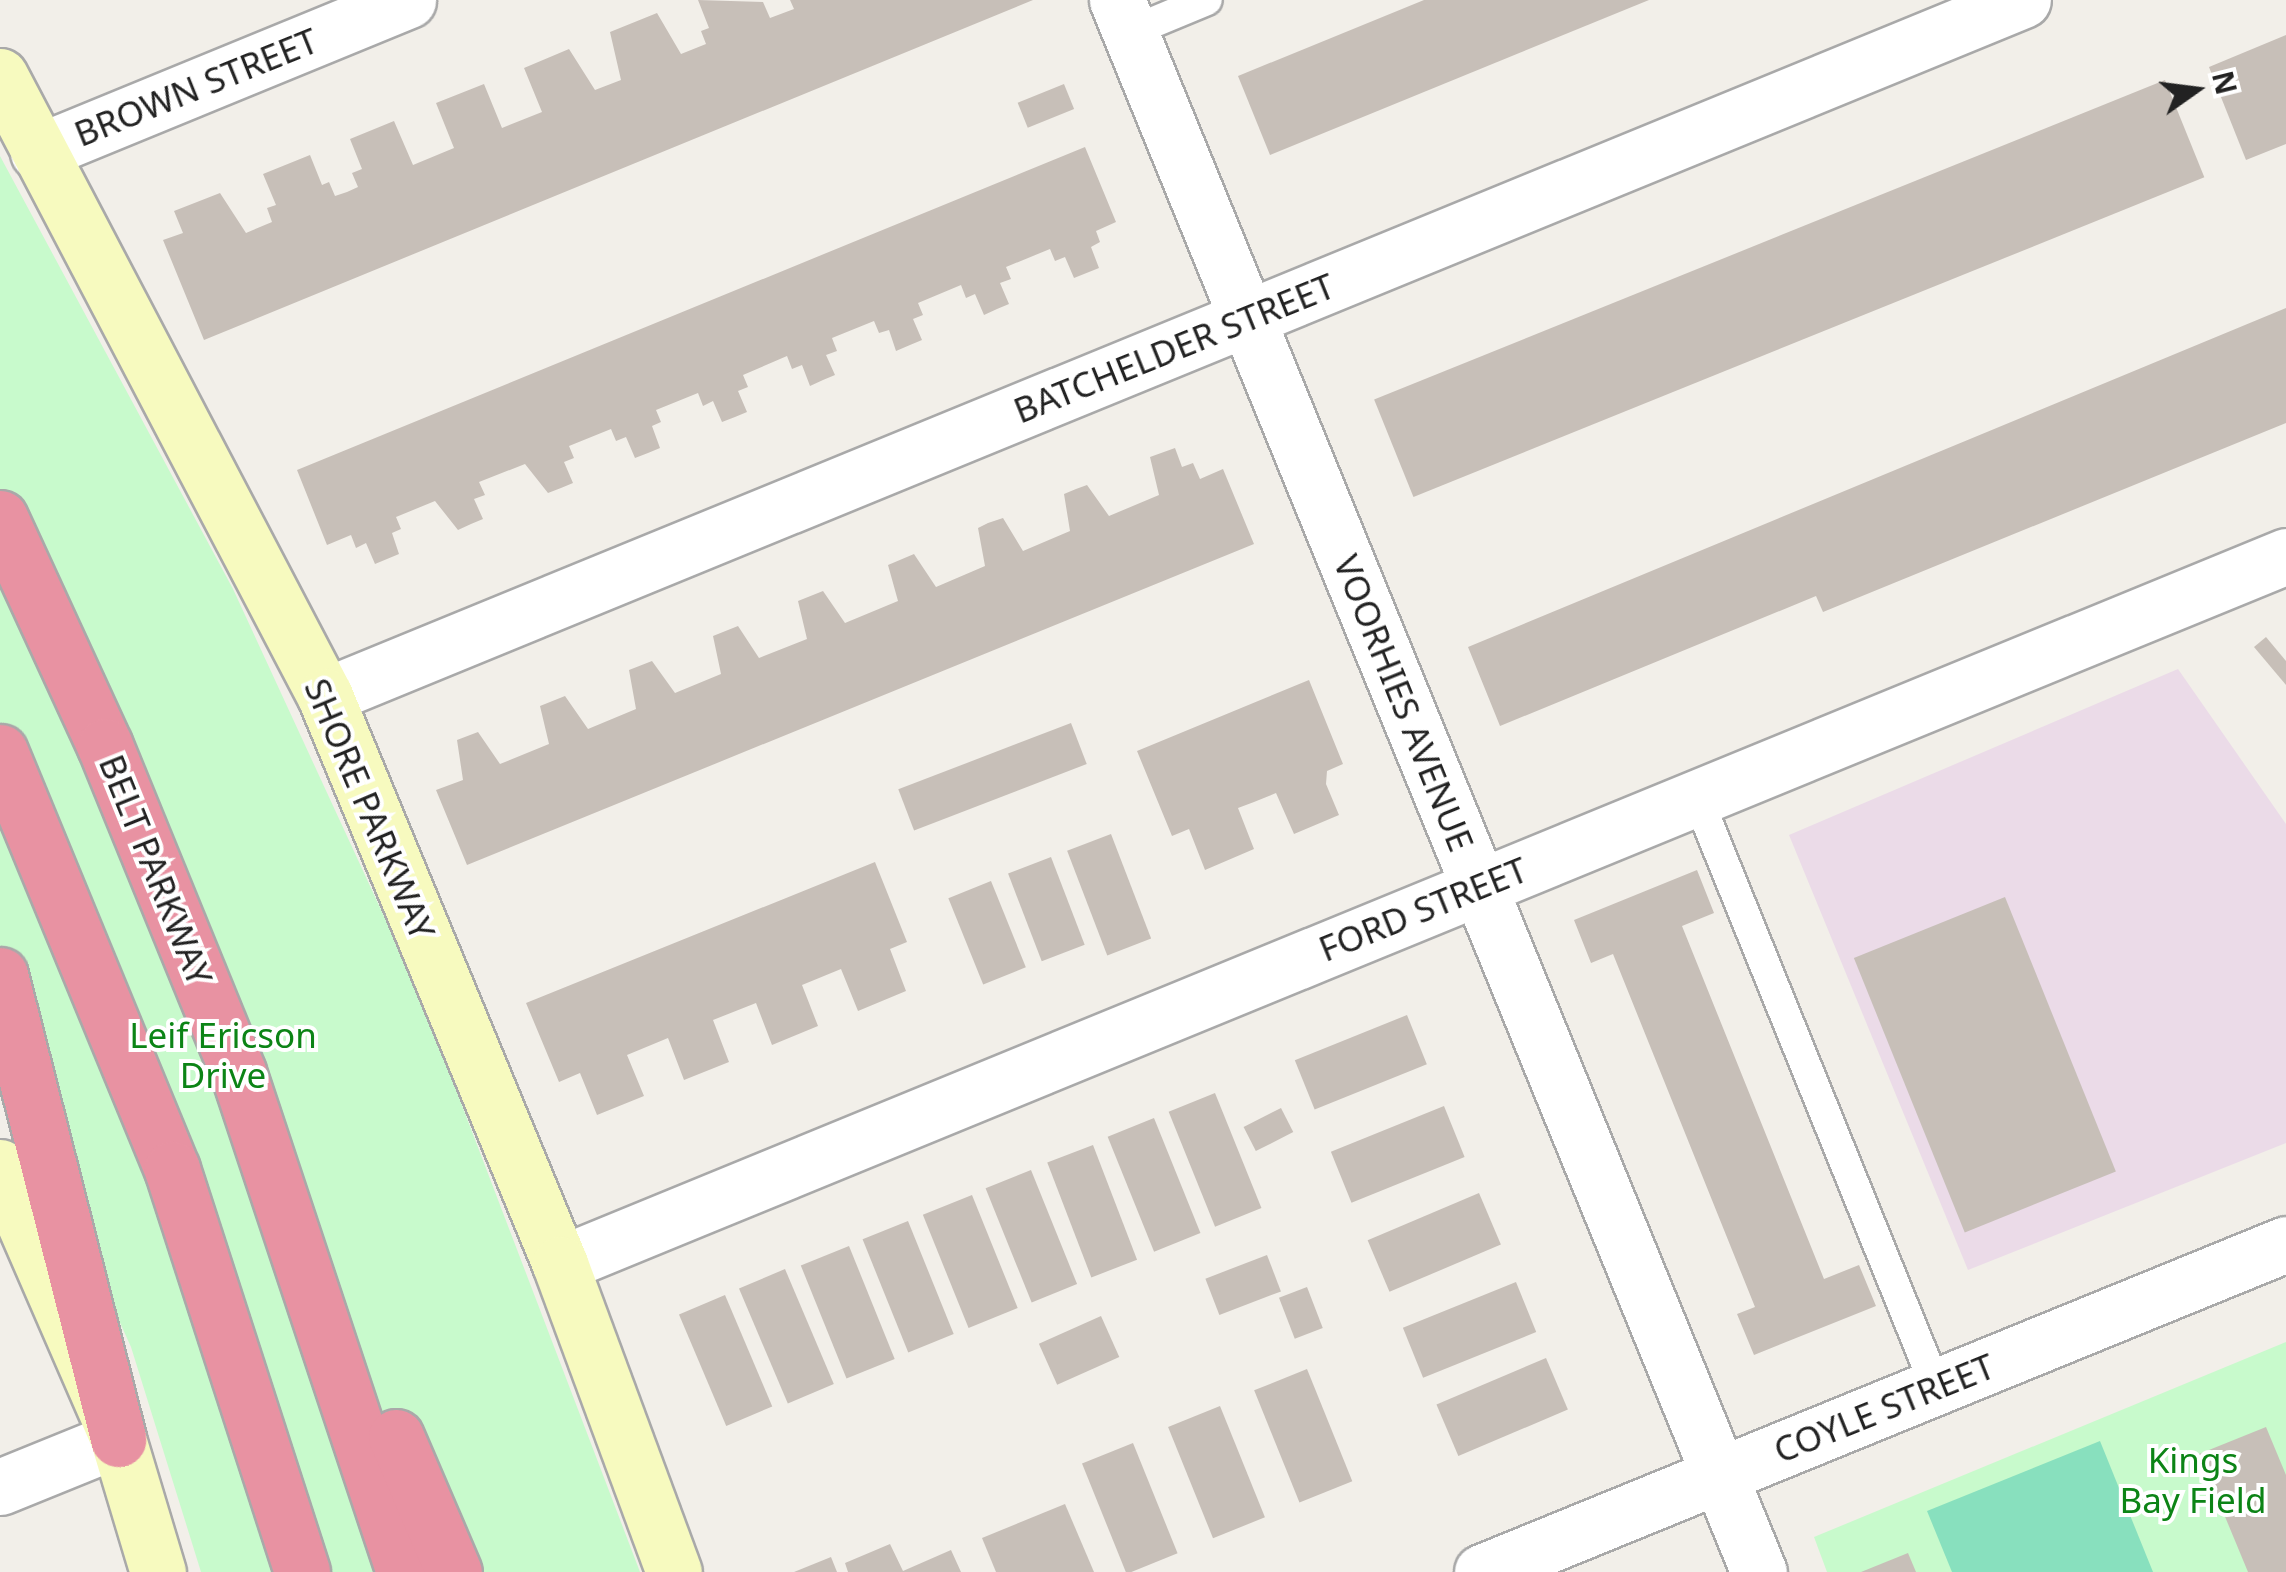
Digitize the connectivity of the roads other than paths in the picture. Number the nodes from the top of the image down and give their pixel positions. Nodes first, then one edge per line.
1 (408, 0) edge
2 (1207, 0) edge
3 (2023, 0) edge
4 (1124, 16) edge
5 (0, 76) edge
6 (38, 152) junction
7 (1247, 318) junction
8 (0, 518) edge
9 (2286, 556) edge
10 (325, 696) junction
11 (0, 752) edge
12 (1698, 797) junction
13 (1479, 886) junction
14 (0, 976) edge
15 (238, 1072) junction
16 (0, 1167) edge
17 (2286, 1244) edge
18 (560, 1264) junction
19 (1936, 1387) junction
20 (118, 1439) junction
21 (1719, 1475) junction
22 (0, 1486) edge
23 (158, 1572) edge
24 (302, 1572) edge
25 (404, 1572) edge
26 (454, 1572) edge
27 (674, 1572) edge
28 (1482, 1572) edge
29 (1759, 1572) edge

1 - 6 street, BROWN STREET
2 - 4 lane
3 - 7 street, BATCHELDER STREET
4 - 7 street, VOORHIES AVENUE
5 - 6 main road, SHORE PARKWAY
6 - 10 main road, SHORE PARKWAY
7 - 10 street, BATCHELDER STREET
7 - 13 street, VOORHIES AVENUE
8 - 15 highway, BELT PARKWAY
9 - 12 street, FORD STREET
10 - 18 main road, SHORE PARKWAY
11 - 24 highway
12 - 13 street, FORD STREET
12 - 19 lane
13 - 18 street, FORD STREET
13 - 21 street, VOORHIES AVENUE
14 - 20 highway
15 - 25 highway, BELT PARKWAY
15 - 26 highway
16 - 20 main road
17 - 19 street, COYLE STREET
18 - 27 main road, SHORE PARKWAY
19 - 21 street, COYLE STREET
20 - 22 street
20 - 23 main road
21 - 28 street, COYLE STREET
21 - 29 street, VOORHIES AVENUE

